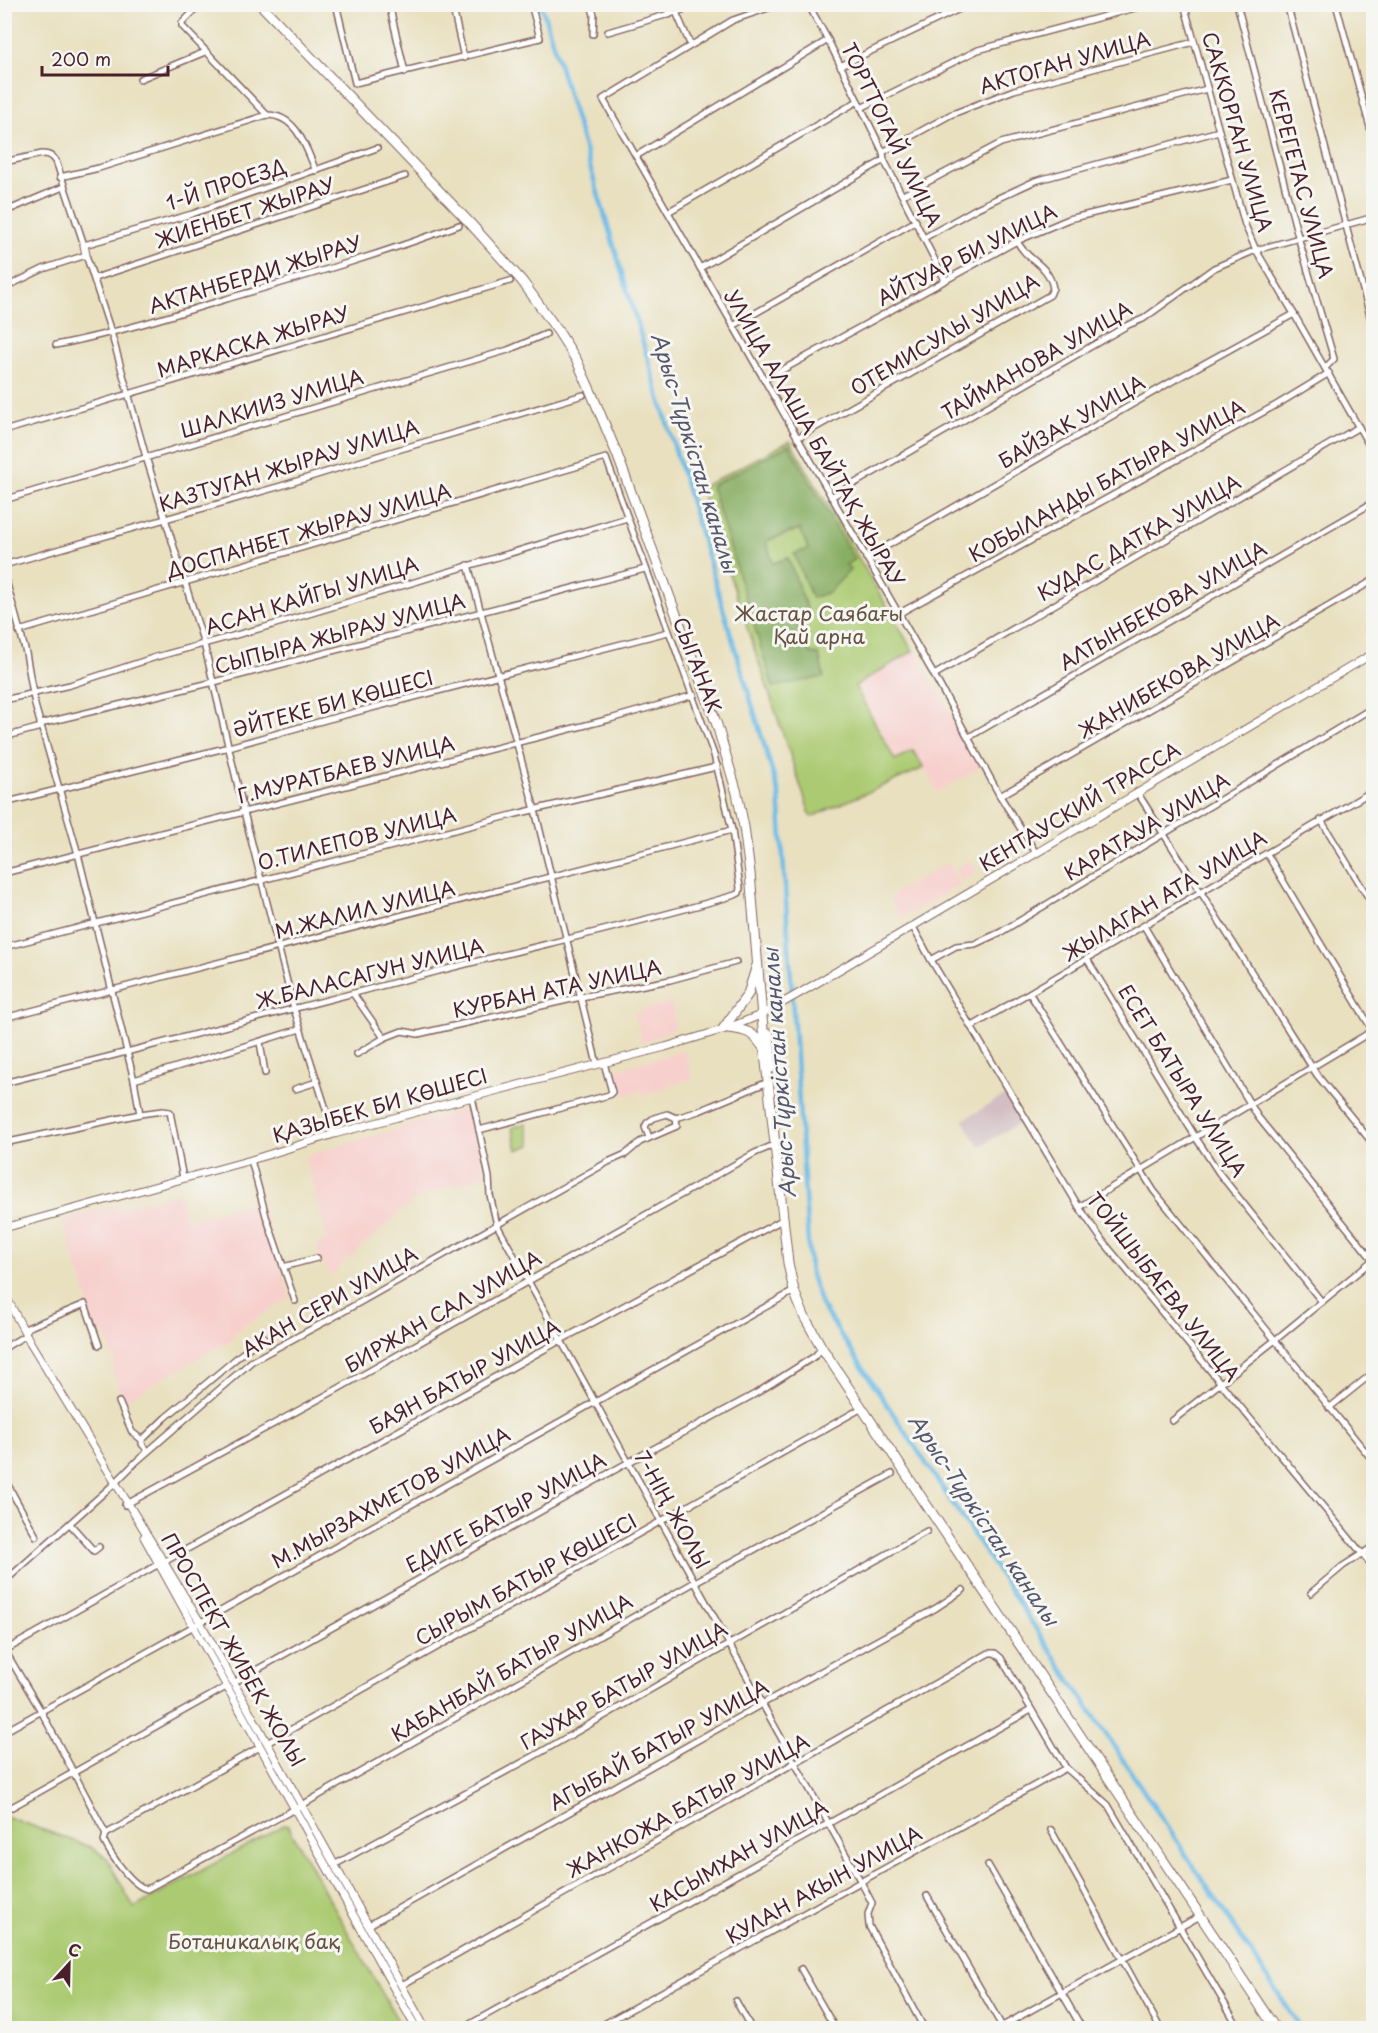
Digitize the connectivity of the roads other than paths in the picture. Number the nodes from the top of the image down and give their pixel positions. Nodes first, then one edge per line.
1 (201, 4) edge
2 (260, 4) edge
3 (267, 4) edge
4 (336, 4) edge
5 (389, 4) edge
6 (452, 4) edge
7 (531, 4) edge
8 (591, 4) edge
9 (666, 4) edge
10 (703, 4) edge
11 (780, 4) edge
12 (808, 4) edge
13 (970, 4) edge
14 (1150, 4) edge
15 (1184, 4) edge
16 (1237, 4) edge
17 (1287, 4) edge
18 (1336, 4) edge
19 (676, 12) junction
20 (669, 15) junction
21 (608, 32) dead end
22 (593, 34) dead end
23 (828, 40) junction
24 (1194, 42) junction
25 (690, 44) junction
26 (205, 52) junction
27 (464, 58) junction
28 (840, 66) junction
29 (405, 72) junction
30 (140, 79) dead end
31 (1207, 89) junction
32 (858, 101) junction
33 (861, 108) junction
34 (267, 115) junction
35 (1219, 131) junction
36 (1374, 142) edge
37 (377, 148) dead end
38 (883, 152) junction
39 (636, 156) junction
40 (884, 159) junction
41 (4, 162) edge
42 (316, 171) junction
43 (405, 176) dead end
44 (60, 177) junction
45 (1232, 180) junction
46 (63, 187) junction
47 (903, 195) junction
48 (4, 212) edge
49 (668, 212) junction
50 (1374, 217) edge
51 (916, 221) junction
52 (459, 225) dead end
53 (1344, 226) junction
54 (924, 238) junction
55 (1299, 240) junction
56 (1017, 241) junction
57 (84, 245) junction
58 (1256, 250) junction
59 (86, 255) junction
60 (700, 268) junction
61 (95, 278) junction
62 (945, 280) junction
63 (510, 281) dead end
64 (4, 288) edge
65 (1294, 314) junction
66 (733, 326) junction
67 (1374, 331) edge
68 (111, 332) junction
69 (546, 333) dead end
70 (56, 345) dead end
71 (1327, 370) junction
72 (764, 380) junction
73 (128, 395) junction
74 (583, 395) dead end
75 (1359, 427) junction
76 (4, 431) edge
77 (797, 438) junction
78 (1374, 454) edge
79 (146, 457) junction
80 (606, 458) joint
81 (831, 497) junction
82 (4, 500) edge
83 (1374, 502) edge
84 (165, 518) junction
85 (627, 518) junction
86 (866, 558) junction
87 (4, 565) edge
88 (468, 565) junction
89 (645, 569) junction
90 (4, 573) edge
91 (1374, 580) edge
92 (185, 582) junction
93 (14, 610) junction
94 (4, 612) edge
95 (482, 612) junction
96 (898, 614) junction
97 (20, 631) junction
98 (668, 632) junction
99 (204, 644) junction
100 (1374, 653) edge
101 (934, 675) junction
102 (499, 676) junction
103 (214, 682) junction
104 (33, 694) junction
105 (694, 695) junction
106 (4, 700) edge
107 (1374, 707) edge
108 (41, 725) junction
109 (4, 737) edge
110 (969, 737) junction
111 (517, 742) junction
112 (229, 747) junction
113 (717, 765) junction
114 (58, 788) junction
115 (1374, 790) edge
116 (1137, 792) junction
117 (1000, 796) junction
118 (4, 803) edge
119 (535, 810) junction
120 (244, 812) junction
121 (1321, 820) junction
122 (732, 830) junction
123 (1164, 834) junction
124 (1036, 853) junction
125 (78, 854) junction
126 (1267, 854) junction
127 (4, 873) edge
128 (551, 877) junction
129 (261, 880) junction
130 (740, 888) joint
131 (1201, 891) junction
132 (1374, 907) edge
133 (96, 923) junction
134 (1144, 926) junction
135 (913, 927) junction
136 (567, 940) junction
137 (4, 947) edge
138 (278, 947) junction
139 (1087, 959) junction
140 (931, 960) junction
141 (736, 962) dead end
142 (757, 963) junction
143 (111, 990) junction
144 (354, 994) junction
145 (1030, 994) junction
146 (581, 997) junction
147 (783, 1002) joint
148 (294, 1009) junction
149 (765, 1012) junction
150 (4, 1018) edge
151 (971, 1027) junction
152 (726, 1028) junction
153 (300, 1029) junction
154 (1373, 1031) edge
155 (384, 1038) junction
156 (260, 1042) junction
157 (764, 1049) junction
158 (128, 1051) junction
159 (357, 1054) dead end
160 (601, 1064) junction
161 (1313, 1067) junction
162 (265, 1073) dead end
163 (134, 1080) junction
164 (317, 1082) junction
165 (768, 1082) junction
166 (4, 1083) edge
167 (295, 1089) dead end
168 (472, 1097) junction
169 (1250, 1104) junction
170 (140, 1114) junction
171 (676, 1118) junction
172 (479, 1130) junction
173 (334, 1134) junction
174 (1196, 1138) junction
175 (647, 1139) junction
176 (4, 1143) edge
177 (774, 1145) junction
178 (1374, 1145) edge
179 (251, 1160) junction
180 (1140, 1172) junction
181 (183, 1178) junction
182 (1079, 1207) junction
183 (782, 1220) junction
184 (497, 1225) junction
185 (4, 1228) edge
186 (317, 1258) dead end
187 (1373, 1260) edge
188 (283, 1267) junction
189 (528, 1282) junction
190 (794, 1292) junction
191 (4, 1293) edge
192 (295, 1301) dead end
193 (4, 1302) edge
194 (1322, 1302) junction
195 (263, 1336) dead end
196 (25, 1337) junction
197 (561, 1340) junction
198 (1274, 1341) junction
199 (99, 1345) dead end
200 (4, 1348) edge
201 (822, 1348) junction
202 (1374, 1372) edge
203 (1221, 1383) junction
204 (595, 1401) junction
205 (119, 1402) dead end
206 (862, 1408) junction
207 (1329, 1408) junction
208 (1172, 1421) dead end
209 (142, 1440) junction
210 (148, 1451) junction
211 (1373, 1460) edge
212 (629, 1462) junction
213 (892, 1474) dead end
214 (4, 1478) edge
215 (114, 1484) junction
216 (127, 1504) junction
217 (661, 1521) junction
218 (70, 1524) junction
219 (927, 1531) dead end
220 (36, 1536) dead end
221 (1374, 1546) edge
222 (99, 1547) dead end
223 (1362, 1555) junction
224 (161, 1563) junction
225 (1374, 1568) edge
226 (4, 1582) edge
227 (695, 1582) junction
228 (963, 1590) dead end
229 (1311, 1593) dead end
230 (196, 1624) junction
231 (729, 1643) junction
232 (5, 1650) edge
233 (230, 1685) junction
234 (762, 1704) junction
235 (1030, 1710) junction
236 (41, 1711) junction
237 (4, 1732) edge
238 (263, 1745) junction
239 (795, 1764) junction
240 (1066, 1768) junction
241 (72, 1773) junction
242 (302, 1805) junction
243 (12, 1807) dead end
244 (294, 1809) junction
245 (828, 1822) junction
246 (1051, 1830) dead end
247 (106, 1834) junction
248 (334, 1864) junction
249 (988, 1865) dead end
250 (861, 1882) junction
251 (927, 1896) dead end
252 (1200, 1916) junction
253 (369, 1925) junction
254 (1179, 1927) junction
255 (1122, 1959) junction
256 (801, 1969) dead end
257 (402, 1984) junction
258 (1062, 1994) junction
259 (736, 2001) dead end
260 (416, 2028) edge
261 (425, 2028) edge
262 (463, 2028) edge
263 (597, 2028) edge
264 (751, 2028) edge
265 (835, 2028) edge
266 (924, 2028) edge
267 (1001, 2028) edge
268 (1082, 2028) edge
269 (1160, 2028) edge
270 (1239, 2028) edge
271 (1275, 2028) edge
272 (1281, 2028) edge

1 - 26 street
2 - 142 highway
3 - 149 highway
4 - 29 street
5 - 29 street
6 - 27 street
7 - 27 street
8 - 22 street
9 - 20 street
10 - 19 street
11 - 25 street
12 - 23 street, ТОРТТОГАЙ УЛИЦА
13 - 28 street
14 - 33 street
15 - 24 street, САККОРГАН УЛИЦА
16 - 55 street, КЕРЕГЕТАС УЛИЦА
17 - 53 street
18 - 36 street
19 - 20 street
19 - 25 street
20 - 21 street
23 - 28 street, ТОРТТОГАЙ УЛИЦА
23 - 39 street
24 - 31 street, САККОРГАН УЛИЦА
24 - 38 street, АКТОГАН УЛИЦА
25 - 39 street, УЛИЦА АЛАША БАЙТАҚ ЖЫРАУ
26 - 30 street
26 - 34 street
27 - 29 street
28 - 32 street, ТОРТТОГАЙ УЛИЦА
31 - 35 street, САККОРГАН УЛИЦА
31 - 47 street
32 - 33 street, ТОРТТОГАЙ УЛИЦА
32 - 49 street
33 - 38 street, ТОРТТОГАЙ УЛИЦА
34 - 42 street
34 - 44 street
35 - 45 street, САККОРГАН УЛИЦА
35 - 54 street
37 - 42 street, 1-Й ПРОЕЗД
38 - 40 street, ТОРТТОГАЙ УЛИЦА
39 - 49 street, УЛИЦА АЛАША БАЙТАҚ ЖЫРАУ
40 - 47 street, ТОРТТОГАЙ УЛИЦА
40 - 60 street
41 - 44 street
42 - 57 street, 1-Й ПРОЕЗД
43 - 61 street, ЖИЕНБЕТ ЖЫРАУ
44 - 46 street
45 - 56 street, АЙТУАР БИ УЛИЦА
45 - 58 street, САККОРГАН УЛИЦА
46 - 48 street
46 - 57 street
47 - 51 street, ТОРТТОГАЙ УЛИЦА
49 - 60 street, УЛИЦА АЛАША БАЙТАҚ ЖЫРАУ
50 - 53 street
51 - 54 street, ТОРТТОГАЙ УЛИЦА
51 - 66 street
52 - 68 street, АКТАНБЕРДИ ЖЫРАУ
53 - 55 street
53 - 67 street
54 - 62 street, ТОРТТОГАЙ УЛИЦА
55 - 58 street
55 - 71 street, КЕРЕГЕТАС УЛИЦА
56 - 62 street, АЙТУАР БИ УЛИЦА
56 - 77 street, ОТЕМИСУЛЫ УЛИЦА
57 - 59 main road
58 - 65 street, САККОРГАН УЛИЦА
58 - 81 street, ТАЙМАНОВА УЛИЦА
59 - 61 street
59 - 64 street
60 - 66 street, УЛИЦА АЛАША БАЙТАҚ ЖЫРАУ
61 - 68 street
62 - 72 street, АЙТУАР БИ УЛИЦА
63 - 73 street, МАРКАСКА ЖЫРАУ
65 - 71 street, САККОРГАН УЛИЦА
65 - 86 street, БАЙЗАК УЛИЦА
66 - 72 street, УЛИЦА АЛАША БАЙТАҚ ЖЫРАУ
68 - 70 street, АКТАНБЕРДИ ЖЫРАУ
68 - 73 street
69 - 79 street, ШАЛКИИЗ УЛИЦА
71 - 75 street, САККОРГАН УЛИЦА
71 - 96 street, КОБЫЛАНДЫ БАТЫРА УЛИЦА
72 - 77 street, УЛИЦА АЛАША БАЙТАҚ ЖЫРАУ
73 - 76 street, МАРКАСКА ЖЫРАУ
73 - 79 street
74 - 84 street, КАЗТУГАН ЖЫРАУ УЛИЦА
75 - 78 street, САККОРГАН УЛИЦА
75 - 101 street, КУДАС ДАТКА УЛИЦА
77 - 81 street, УЛИЦА АЛАША БАЙТАҚ ЖЫРАУ
79 - 82 street, ШАЛКИИЗ УЛИЦА
79 - 84 street
80 - 85 street, СЫГАНАК
80 - 92 street, ДОСПАНБЕТ ЖЫРАУ УЛИЦА
81 - 86 street, УЛИЦА АЛАША БАЙТАҚ ЖЫРАУ
83 - 110 street, АЛТЫНБЕКОВА УЛИЦА
84 - 87 street, КАЗТУГАН ЖЫРАУ УЛИЦА
84 - 92 street
85 - 88 street, АСАН КАЙГЫ УЛИЦА
85 - 89 street, СЫГАНАК
86 - 96 street, УЛИЦА АЛАША БАЙТАҚ ЖЫРАУ
88 - 95 street
88 - 99 street, АСАН КАЙГЫ УЛИЦА
89 - 95 street, СЫПЫРА ЖЫРАУ УЛИЦА
89 - 98 street, СЫГАНАК
90 - 93 street
91 - 117 street, ЖАНИБЕКОВА УЛИЦА
92 - 97 street, ДОСПАНБЕТ ЖЫРАУ УЛИЦА
92 - 99 street
93 - 94 street
93 - 97 street
95 - 102 street
95 - 103 street, СЫПЫРА ЖЫРАУ УЛИЦА
96 - 101 street, УЛИЦА АЛАША БАЙТАҚ ЖЫРАУ
97 - 104 street
98 - 102 street, ӘЙТЕКЕ БИ КӨШЕСІ
98 - 105 street, СЫГАНАК
99 - 103 street
99 - 104 street, АСАН КАЙГЫ УЛИЦА
100 - 116 main road, КЕНТАУСКИЙ ТРАССА
101 - 110 street, УЛИЦА АЛАША БАЙТАҚ ЖЫРАУ
102 - 111 street
102 - 112 street, ӘЙТЕКЕ БИ КӨШЕСІ
103 - 108 street, СЫПЫРА ЖЫРАУ УЛИЦА
103 - 112 street
104 - 106 street, АСАН КАЙГЫ УЛИЦА
104 - 108 street
105 - 111 street, Г.МУРАТБАЕВ УЛИЦА
105 - 113 street, СЫГАНАК
107 - 123 street, КАРАТАУА УЛИЦА
108 - 109 street, СЫПЫРА ЖЫРАУ УЛИЦА
108 - 114 street
110 - 117 street, УЛИЦА АЛАША БАЙТАҚ ЖЫРАУ
111 - 119 street
111 - 120 street, Г.МУРАТБАЕВ УЛИЦА
112 - 114 street, ӘЙТЕКЕ БИ КӨШЕСІ
112 - 120 street
113 - 119 street, О.ТИЛЕПОВ УЛИЦА
113 - 122 street, СЫГАНАК
114 - 118 street, ӘЙТЕКЕ БИ КӨШЕСІ
114 - 125 street
115 - 121 street, ЖЫЛАГАН АТА УЛИЦА
116 - 123 street
116 - 124 main road, КЕНТАУСКИЙ ТРАССА
117 - 124 street, УЛИЦА АЛАША БАЙТАҚ ЖЫРАУ
119 - 128 street
119 - 129 street, О.ТИЛЕПОВ УЛИЦА
120 - 125 street, Г.МУРАТБАЕВ УЛИЦА
120 - 129 street
121 - 126 street, ЖЫЛАГАН АТА УЛИЦА
121 - 132 street
122 - 128 street, М.ЖАЛИЛ УЛИЦА
122 - 130 street, СЫГАНАК
123 - 131 street
123 - 140 street, КАРАТАУА УЛИЦА
124 - 135 main road, КЕНТАУСКИЙ ТРАССА
125 - 127 street, Г.МУРАТБАЕВ УЛИЦА
125 - 133 street
126 - 131 street, ЖЫЛАГАН АТА УЛИЦА
126 - 154 street
128 - 136 street
128 - 138 street, М.ЖАЛИЛ УЛИЦА
129 - 133 street, О.ТИЛЕПОВ УЛИЦА
129 - 138 street
130 - 136 street, Ж.БАЛАСАГУН УЛИЦА
131 - 134 street, ЖЫЛАГАН АТА УЛИЦА
131 - 161 street
133 - 137 street, О.ТИЛЕПОВ УЛИЦА
133 - 143 street
134 - 139 street, ЖЫЛАГАН АТА УЛИЦА
134 - 169 street
135 - 140 street, ТОЙШЫБАЕВА УЛИЦА
135 - 147 main road, КЕНТАУСКИЙ ТРАССА
136 - 144 street, Ж.БАЛАСАГУН УЛИЦА
136 - 146 street
138 - 143 street, М.ЖАЛИЛ УЛИЦА
138 - 148 street
139 - 145 street, ЖЫЛАГАН АТА УЛИЦА
139 - 174 street, ЕСЕТ БАТЫРА УЛИЦА
140 - 151 street, ТОЙШЫБАЕВА УЛИЦА
141 - 146 street, КУРБАН АТА УЛИЦА
142 - 149 highway
142 - 152 highway
143 - 150 street, М.ЖАЛИЛ УЛИЦА
143 - 158 street
144 - 148 street, Ж.БАЛАСАГУН УЛИЦА
144 - 155 street
145 - 151 street, ЖЫЛАГАН АТА УЛИЦА
145 - 180 street
146 - 155 street, КУРБАН АТА УЛИЦА
146 - 160 street
147 - 149 main road, ҚАЗЫБЕК БИ КӨШЕСІ
148 - 153 street
148 - 158 street, Ж.БАЛАСАГУН УЛИЦА
149 - 152 main road, ҚАЗЫБЕК БИ КӨШЕСІ
149 - 157 highway
149 - 272 highway
151 - 182 street, ТОЙШЫБАЕВА УЛИЦА
152 - 157 highway
152 - 160 main road, ҚАЗЫБЕК БИ КӨШЕСІ
153 - 156 street
153 - 164 street
154 - 161 street
155 - 159 street, КУРБАН АТА УЛИЦА
156 - 162 street
156 - 163 street
157 - 165 highway
158 - 163 street
158 - 166 street, Ж.БАЛАСАГУН УЛИЦА
160 - 168 main road, ҚАЗЫБЕК БИ КӨШЕСІ
160 - 172 street
161 - 169 street
161 - 178 street
163 - 170 street
164 - 167 street
164 - 173 street
165 - 171 street, АКАН СЕРИ УЛИЦА
165 - 177 highway
168 - 172 street, 7-НІҢ ЖОЛЫ
168 - 173 main road, ҚАЗЫБЕК БИ КӨШЕСІ
169 - 174 street
169 - 187 street
170 - 176 street
170 - 181 street
171 - 175 street, АКАН СЕРИ УЛИЦА
171 - 175 street, АКАН СЕРИ УЛИЦА
172 - 184 street, 7-НІҢ ЖОЛЫ
173 - 179 main road, ҚАЗЫБЕК БИ КӨШЕСІ
174 - 180 street
174 - 194 street, ЕСЕТ БАТЫРА УЛИЦА
175 - 184 street, АКАН СЕРИ УЛИЦА
177 - 183 highway
177 - 189 street, БИРЖАН САЛ УЛИЦА
179 - 181 main road, ҚАЗЫБЕК БИ КӨШЕСІ
179 - 188 street
180 - 182 street
180 - 198 street
181 - 185 main road, ҚАЗЫБЕК БИ КӨШЕСІ
182 - 203 street, ТОЙШЫБАЕВА УЛИЦА
183 - 190 highway
183 - 197 street, БАЯН БАТЫР УЛИЦА
184 - 189 street, 7-НІҢ ЖОЛЫ
184 - 210 street, АКАН СЕРИ УЛИЦА
186 - 188 street
187 - 194 street
188 - 192 street
189 - 197 street, 7-НІҢ ЖОЛЫ
189 - 216 street, БИРЖАН САЛ УЛИЦА
190 - 201 highway
190 - 204 street, М.МЫРЗАХМЕТОВ УЛИЦА
191 - 196 main road, ПРОСПЕКТ ЖИБЕК ЖОЛЫ
193 - 196 main road, ПРОСПЕКТ ЖИБЕК ЖОЛЫ
194 - 198 street
195 - 209 street
196 - 199 street
196 - 200 street
196 - 215 main road, ПРОСПЕКТ ЖИБЕК ЖОЛЫ
197 - 204 street, 7-НІҢ ЖОЛЫ
197 - 224 street, БАЯН БАТЫР УЛИЦА
198 - 203 street
198 - 207 street
201 - 206 highway
201 - 212 street, ЕДИГЕ БАТЫР УЛИЦА
202 - 207 street
203 - 208 street
203 - 223 street, ТОЙШЫБАЕВА УЛИЦА
204 - 212 street, 7-НІҢ ЖОЛЫ
204 - 230 street, М.МЫРЗАХМЕТОВ УЛИЦА
205 - 209 street
206 - 217 street, СЫРЫМ БАТЫР КӨШЕСІ
206 - 252 highway
207 - 211 street
209 - 210 street
210 - 215 street, АКАН СЕРИ УЛИЦА
212 - 217 street, 7-НІҢ ЖОЛЫ
212 - 233 street, ЕДИГЕ БАТЫР УЛИЦА
213 - 227 street, КАБАНБАЙ БАТЫР УЛИЦА
214 - 220 street
215 - 216 main road, ПРОСПЕКТ ЖИБЕК ЖОЛЫ
215 - 218 street, АКАН СЕРИ УЛИЦА
216 - 224 main road, ПРОСПЕКТ ЖИБЕК ЖОЛЫ
217 - 227 street, 7-НІҢ ЖОЛЫ
217 - 238 street, СЫРЫМ БАТЫР КӨШЕСІ
218 - 222 street
218 - 226 street, АКАН СЕРИ УЛИЦА
219 - 231 street, ГАУХАР БАТЫР УЛИЦА
221 - 223 street
223 - 225 street, ТОЙШЫБАЕВА УЛИЦА
223 - 229 street
224 - 230 main road, ПРОСПЕКТ ЖИБЕК ЖОЛЫ
224 - 232 street, БАЯН БАТЫР УЛИЦА
227 - 231 street, 7-НІҢ ЖОЛЫ
227 - 242 street, КАБАНБАЙ БАТЫР УЛИЦА
228 - 234 street, АГЫБАЙ БАТЫР УЛИЦА
230 - 233 main road, ПРОСПЕКТ ЖИБЕК ЖОЛЫ
230 - 236 street, М.МЫРЗАХМЕТОВ УЛИЦА
231 - 234 street, 7-НІҢ ЖОЛЫ
231 - 248 street, ГАУХАР БАТЫР УЛИЦА
232 - 236 street
233 - 238 main road, ПРОСПЕКТ ЖИБЕК ЖОЛЫ
233 - 241 street, ЕДИГЕ БАТЫР УЛИЦА
234 - 239 street, 7-НІҢ ЖОЛЫ
234 - 253 street, АГЫБАЙ БАТЫР УЛИЦА
235 - 239 street, ЖАНКОЖА БАТЫР УЛИЦА
235 - 240 street
235 - 245 street, КАСЫМХАН УЛИЦА
236 - 237 street, М.МЫРЗАХМЕТОВ УЛИЦА
236 - 241 street
238 - 242 main road, ПРОСПЕКТ ЖИБЕК ЖОЛЫ
238 - 244 main road, ПРОСПЕКТ ЖИБЕК ЖОЛЫ
238 - 247 street, СЫРЫМ БАТЫР КӨШЕСІ
239 - 245 street, 7-НІҢ ЖОЛЫ
239 - 257 street, ЖАНКОЖА БАТЫР УЛИЦА
240 - 250 street, КУЛАН АКЫН УЛИЦА
240 - 254 street
241 - 243 street, ЕДИГЕ БАТЫР УЛИЦА
241 - 247 street
242 - 244 street, КАБАНБАЙ БАТЫР УЛИЦА
242 - 248 main road, ПРОСПЕКТ ЖИБЕК ЖОЛЫ
244 - 247 street, КАБАНБАЙ БАТЫР УЛИЦА
244 - 260 main road, ПРОСПЕКТ ЖИБЕК ЖОЛЫ
245 - 250 street, 7-НІҢ ЖОЛЫ
245 - 262 street, КАСЫМХАН УЛИЦА
246 - 255 street
248 - 253 main road, ПРОСПЕКТ ЖИБЕК ЖОЛЫ
249 - 258 street
250 - 263 street, КУЛАН АКЫН УЛИЦА
250 - 266 street, 7-НІҢ ЖОЛЫ
251 - 267 street
252 - 254 street
252 - 271 highway
253 - 257 main road, ПРОСПЕКТ ЖИБЕК ЖОЛЫ
254 - 255 street
254 - 270 street
255 - 258 street
255 - 269 street
256 - 265 street
257 - 261 main road, ПРОСПЕКТ ЖИБЕК ЖОЛЫ
258 - 267 street
258 - 268 street
259 - 264 street

